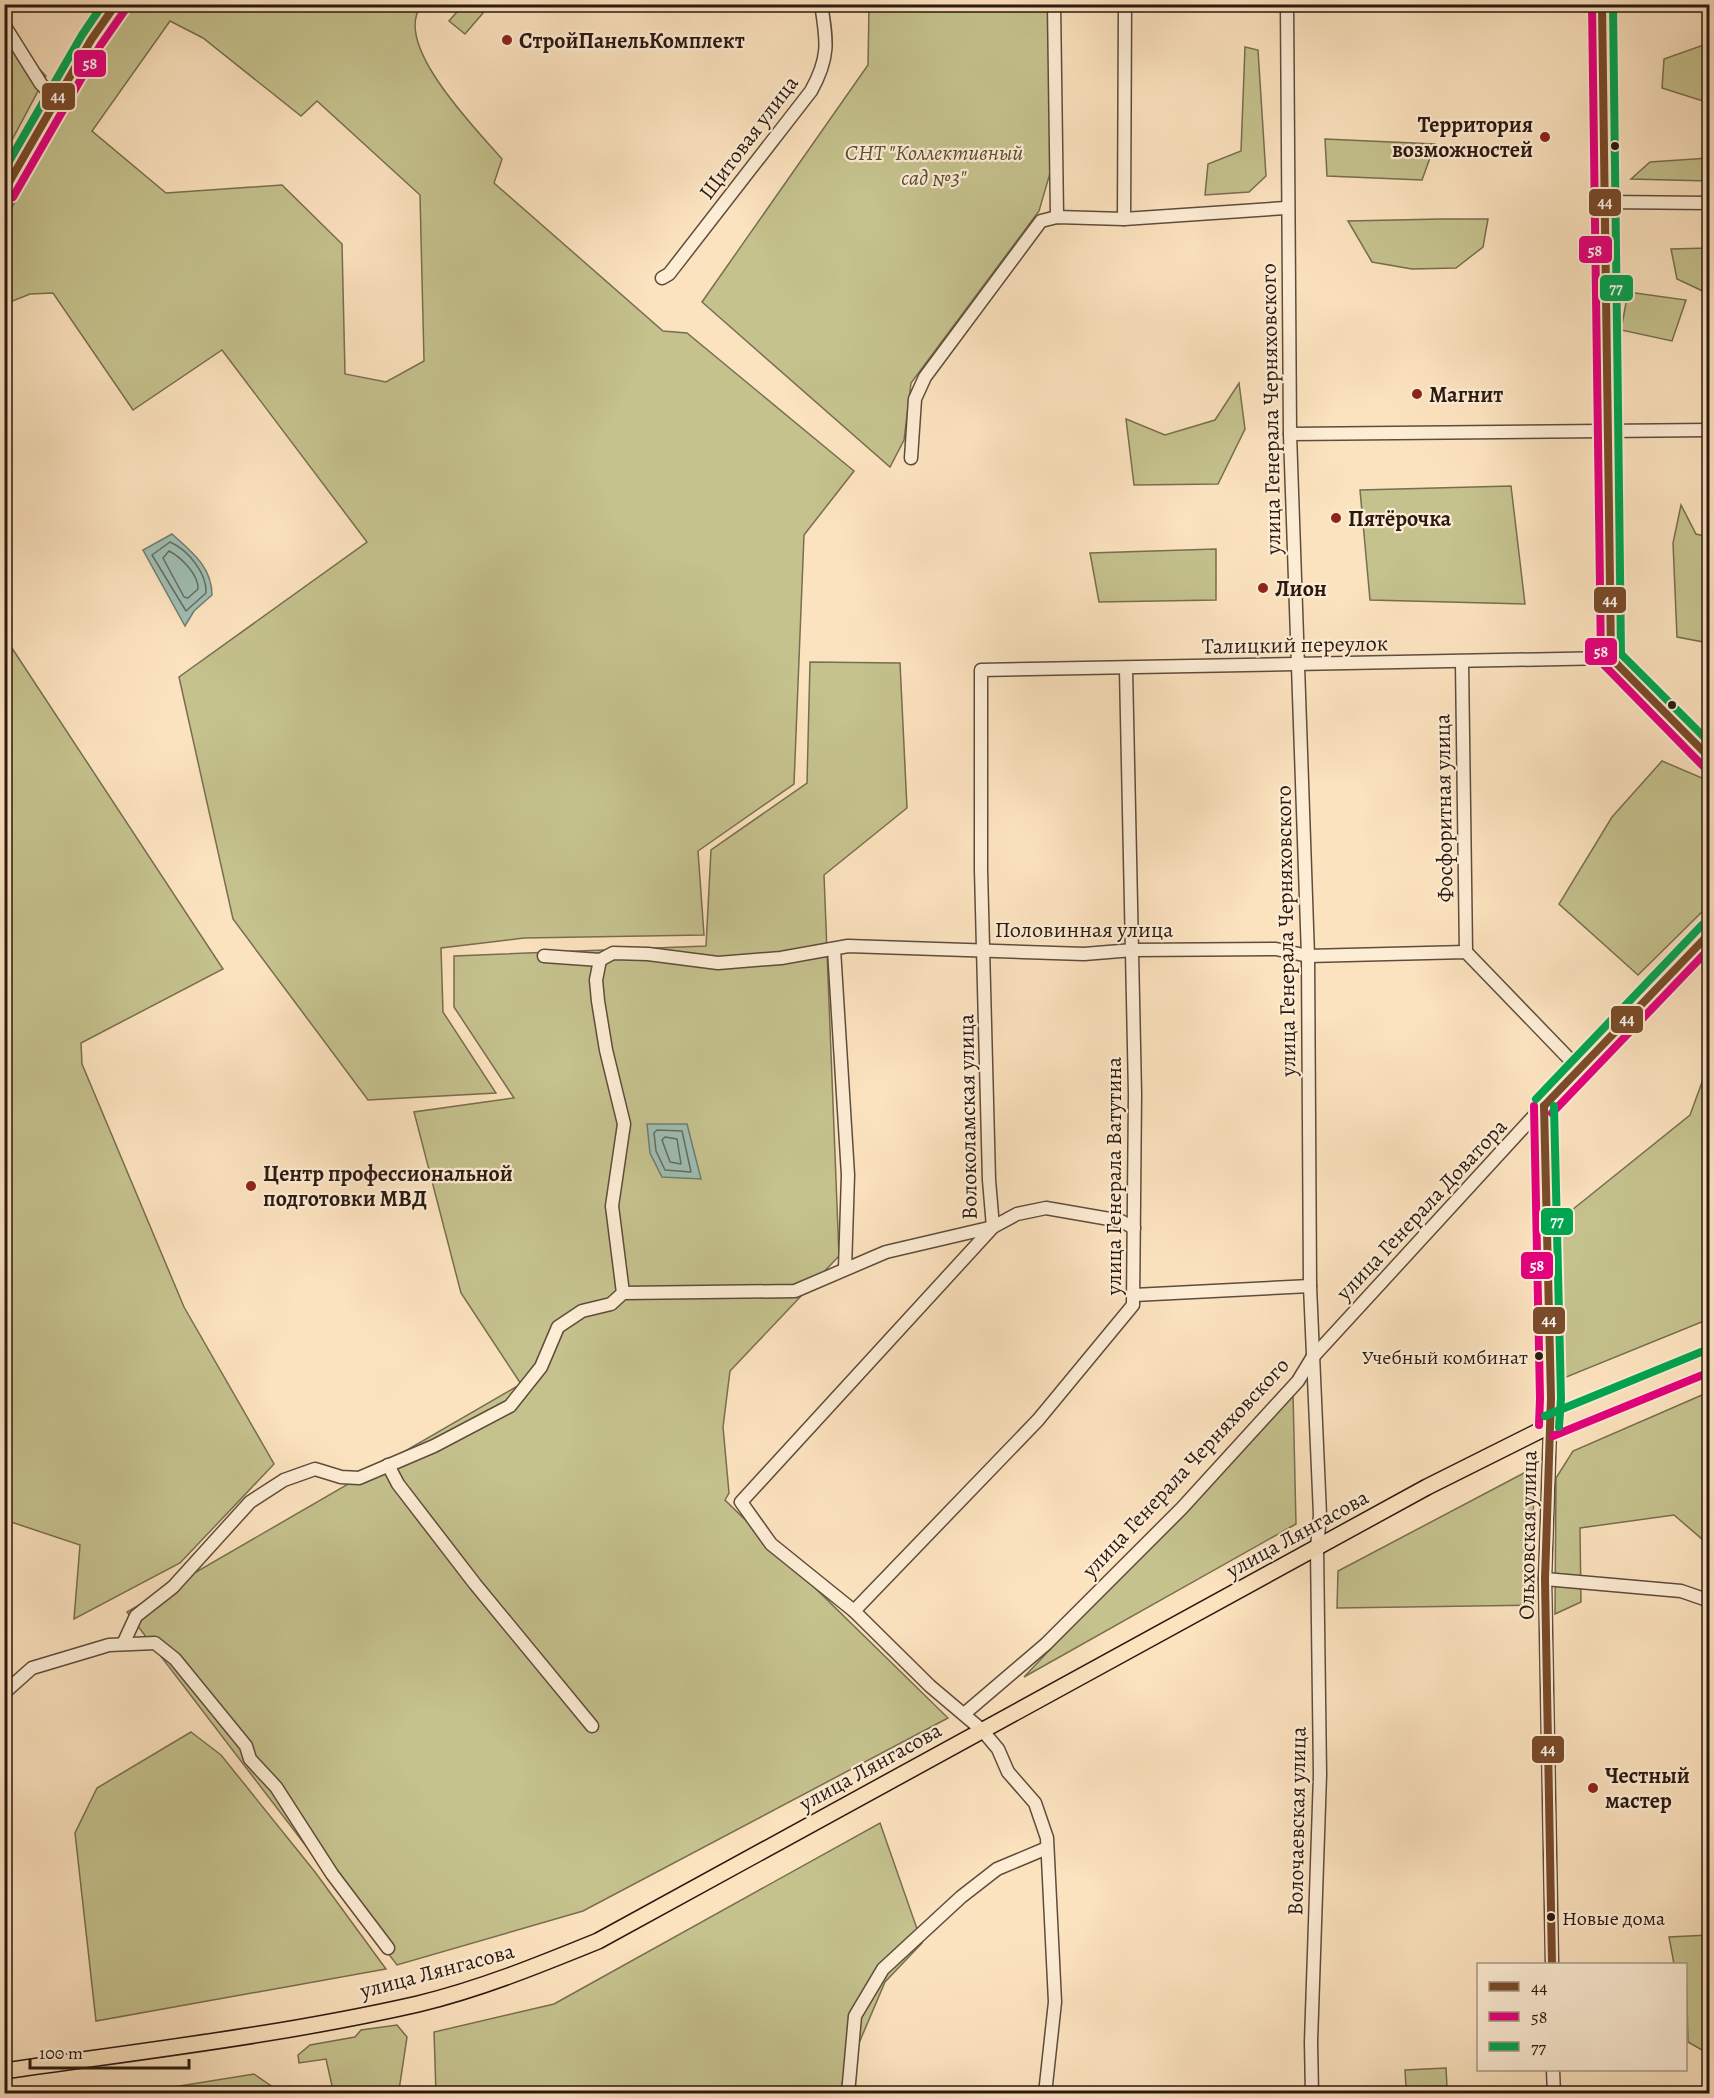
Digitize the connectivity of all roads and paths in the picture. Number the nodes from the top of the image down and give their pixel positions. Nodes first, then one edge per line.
1 (116, 4) edge
2 (821, 4) edge
3 (1054, 4) edge
4 (1125, 4) edge
5 (1287, 4) edge
6 (1602, 4) edge
7 (4, 25) edge
8 (56, 99) junction
9 (4, 192) edge
10 (1606, 202) junction
11 (1710, 203) edge
12 (1286, 208) junction
13 (1057, 217) junction
14 (1124, 219) junction
15 (662, 278) dead end
16 (1710, 430) edge
17 (1606, 431) junction
18 (1290, 434) junction
19 (911, 458) dead end
20 (1611, 658) junction
21 (1462, 663) junction
22 (1299, 664) junction
23 (1126, 669) junction
24 (981, 670) joint
25 (1710, 759) edge
26 (1710, 932) edge
27 (834, 949) junction
28 (985, 950) junction
29 (1133, 950) junction
30 (1466, 952) junction
31 (544, 956) dead end
32 (1308, 956) junction
33 (600, 960) junction
34 (1578, 1068) junction
35 (1544, 1106) junction
36 (993, 1227) junction
37 (1134, 1227) junction
38 (845, 1269) junction
39 (1310, 1286) junction
40 (623, 1293) junction
41 (1134, 1295) junction
42 (1312, 1358) junction
43 (1710, 1360) edge
44 (1549, 1426) junction
45 (388, 1465) junction
46 (1317, 1548) junction
47 (1545, 1579) junction
48 (1710, 1601) edge
49 (854, 1611) junction
50 (124, 1642) junction
51 (4, 1693) edge
52 (964, 1714) junction
53 (592, 1726) dead end
54 (982, 1730) junction
55 (1047, 1848) junction
56 (388, 1948) dead end
57 (1552, 1963) edge
58 (4, 2071) edge
59 (1553, 2071) edge
60 (848, 2094) edge
61 (1045, 2094) edge
62 (1312, 2094) edge
63 (1554, 2094) edge

1 - 8 street
2 - 15 street, Щитовая улица
3 - 13 street
4 - 14 street
5 - 12 street, улица Генерала Черняховского
6 - 10 street
7 - 8 street
8 - 9 street
10 - 11 street
10 - 17 street
12 - 14 street
12 - 18 street, улица Генерала Черняховского
13 - 14 street
13 - 19 street
16 - 17 street
17 - 18 street
17 - 20 street
18 - 22 street, улица Генерала Черняховского
20 - 21 street, Талицкий переулок
20 - 25 street
21 - 22 street, Талицкий переулок
21 - 30 street, Фосфоритная улица
22 - 23 street, Талицкий переулок
22 - 32 street, улица Генерала Черняховского
23 - 24 street, Талицкий переулок
23 - 29 street, улица Генерала Ватутина
24 - 28 street, Волоколамская улица
26 - 34 street, улица Генерала Доватора
27 - 28 street, Половинная улица
27 - 33 street, Половинная улица
27 - 38 street
28 - 29 street, Половинная улица
28 - 36 street, Волоколамская улица
29 - 32 street, Половинная улица
29 - 37 street, улица Генерала Ватутина
30 - 32 street, Половинная улица
30 - 34 street
31 - 33 street, Половинная улица
32 - 39 street, улица Генерала Черняховского
33 - 40 street
34 - 35 street, улица Генерала Доватора
35 - 42 street, улица Генерала Доватора
35 - 44 street, Ольховская улица
36 - 37 street
36 - 38 street
36 - 49 street, Волоколамская улица
37 - 41 street, улица Генерала Ватутина
38 - 40 street
39 - 41 street
39 - 42 street, улица Генерала Черняховского
40 - 45 street
41 - 49 street, улица Генерала Ватутина
42 - 46 street, Волочаевская улица
42 - 52 street, улица Генерала Черняховского
43 - 44 main road, улица Лянгасова
44 - 46 main road, улица Лянгасова
44 - 47 street, Ольховская улица
45 - 50 street
45 - 53 street
46 - 54 main road, улица Лянгасова
46 - 62 street, Волочаевская улица
47 - 48 street
47 - 57 street, Ольховская улица
49 - 52 street
50 - 51 street
50 - 56 street
52 - 54 street
54 - 55 street
54 - 58 main road, улица Лянгасова
55 - 60 street
55 - 61 street
59 - 63 street

